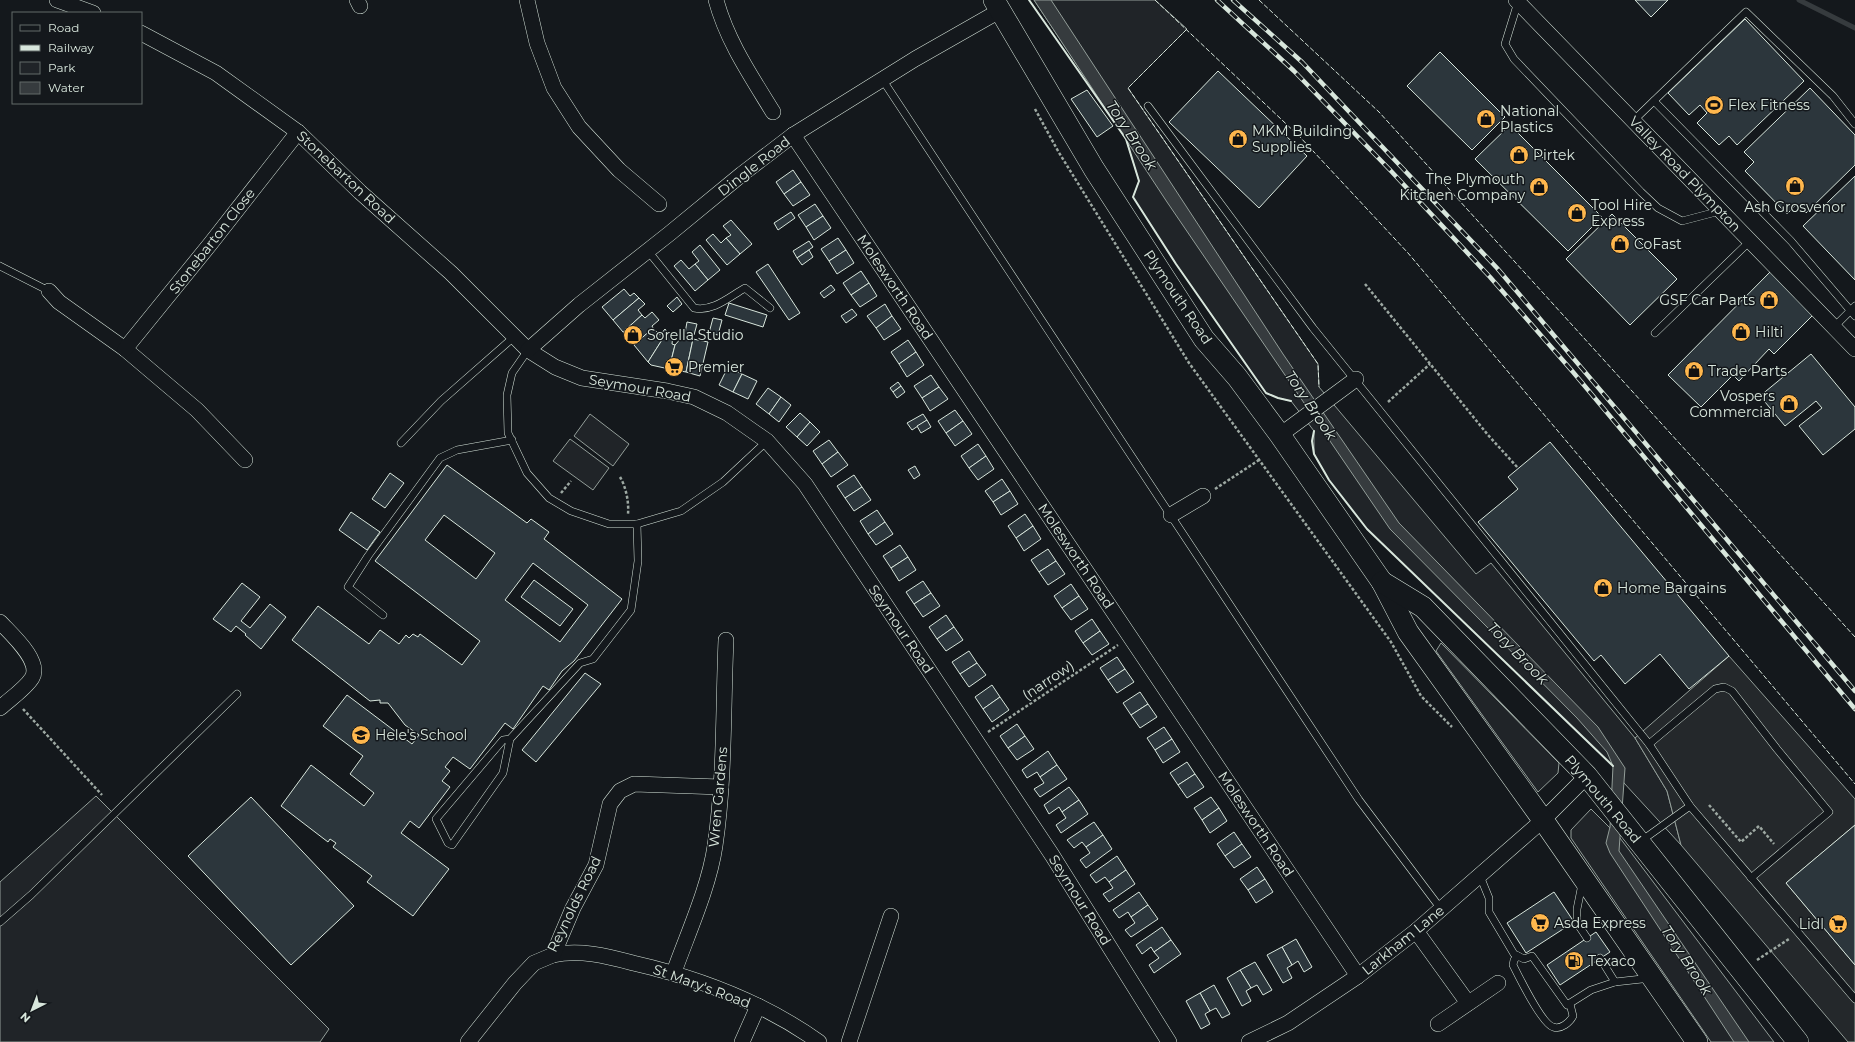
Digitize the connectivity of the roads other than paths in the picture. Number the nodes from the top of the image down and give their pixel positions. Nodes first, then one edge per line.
1 (57, 0) edge
2 (526, 0) edge
3 (716, 0) edge
4 (1517, 1) edge
5 (998, 5) edge
6 (89, 12) edge
7 (142, 34) edge
8 (882, 79) junction
9 (1654, 101) junction
10 (1148, 106) dead end
11 (773, 112) dead end
12 (1633, 121) junction
13 (1855, 124) edge
14 (298, 132) junction
15 (793, 135) junction
16 (659, 204) dead end
17 (1720, 210) junction
18 (1750, 241) junction
19 (648, 251) junction
20 (0, 266) edge
21 (49, 291) joint
22 (770, 308) dead end
23 (1853, 311) edge
24 (1834, 327) junction
25 (1655, 333) dead end
26 (514, 336) junction
27 (125, 349) junction
28 (1855, 349) edge
29 (528, 350) junction
30 (1356, 379) junction
31 (1280, 435) junction
32 (512, 440) junction
33 (767, 441) junction
34 (401, 443) dead end
35 (245, 460) dead end
36 (1203, 496) road end
37 (1171, 515) junction
38 (637, 524) junction
39 (1382, 582) junction
40 (383, 615) dead end
41 (0, 622) edge
42 (726, 640) dead end
43 (237, 694) dead end
44 (0, 708) edge
45 (510, 739) junction
46 (1649, 744) junction
47 (1587, 776) junction
48 (721, 787) junction
49 (1690, 806) junction
50 (1543, 820) junction
51 (1635, 836) junction
52 (1480, 876) junction
53 (1584, 878) junction
54 (1751, 878) junction
55 (1441, 909) junction
56 (891, 916) dead end
57 (0, 922) edge
58 (1416, 931) junction
59 (1587, 938) dead end
60 (553, 955) junction
61 (1518, 956) junction
62 (1600, 958) dead end
63 (674, 972) junction
64 (1358, 976) junction
65 (1653, 978) junction
66 (1615, 982) junction
67 (1498, 983) dead end
68 (1855, 999) edge
69 (1468, 1003) junction
70 (1570, 1004) junction
71 (758, 1006) junction
72 (1438, 1024) dead end
73 (468, 1042) edge
74 (742, 1042) edge
75 (819, 1042) edge
76 (849, 1042) edge
77 (1169, 1042) edge
78 (1250, 1042) edge
79 (1697, 1042) edge
80 (1798, 1042) edge

1 - 6 street
2 - 16 street
3 - 11 street
4 - 12 street, Valley Road Plympton
4 - 17 lane
5 - 8 street, Dingle Road
5 - 31 main road, Plymouth Road
7 - 14 street, Stonebarton Road
8 - 15 street, Dingle Road
8 - 37 lane
9 - 12 lane
9 - 13 lane
9 - 23 lane
10 - 30 lane
12 - 17 street, Valley Road Plympton
14 - 26 street, Stonebarton Road
14 - 27 street, Stonebarton Close
15 - 19 street, Dingle Road
15 - 64 street, Molesworth Road
17 - 18 street, Valley Road Plympton
18 - 24 street, Valley Road Plympton
18 - 25 lane
19 - 22 lane
19 - 29 street, Dingle Road
20 - 21 lane
21 - 27 street
23 - 24 lane
24 - 28 street, Valley Road Plympton
26 - 29 street, Stonebarton Road
26 - 34 lane
27 - 35 street
29 - 32 lane
29 - 33 street, Seymour Road
30 - 31 street
30 - 46 lane
31 - 39 main road, Plymouth Road
32 - 38 lane
32 - 40 lane
33 - 38 lane
33 - 77 street, Seymour Road
36 - 37 street
37 - 55 lane
38 - 45 lane
39 - 47 main road, Plymouth Road
39 - 50 main road, Plymouth Road
41 - 44 street
42 - 48 street, Wren Gardens
43 - 57 lane
45 - 45 lane
46 - 49 lane
46 - 54 lane
47 - 50 street, Larkham Lane
47 - 51 main road, Plymouth Road
48 - 60 street, Reynolds Road
48 - 63 street, Wren Gardens
49 - 51 lane
49 - 54 lane
50 - 52 street, Larkham Lane
50 - 53 main road, Plymouth Road
51 - 80 main road, Plymouth Road
52 - 55 street, Larkham Lane
52 - 61 lane
53 - 59 lane
53 - 65 main road, Plymouth Road
54 - 68 lane
55 - 58 street, Larkham Lane
56 - 76 street
58 - 64 street, Larkham Lane
58 - 69 street
60 - 63 street, St Mary's Road
60 - 73 street, Reynolds Road
61 - 70 lane
61 - 70 lane
62 - 66 lane
63 - 71 street, St Mary's Road
64 - 78 street, Larkham Lane
65 - 66 lane
65 - 79 main road, Plymouth Road
66 - 70 lane
67 - 69 street
69 - 72 street
71 - 74 street
71 - 75 street, St Mary's Road

